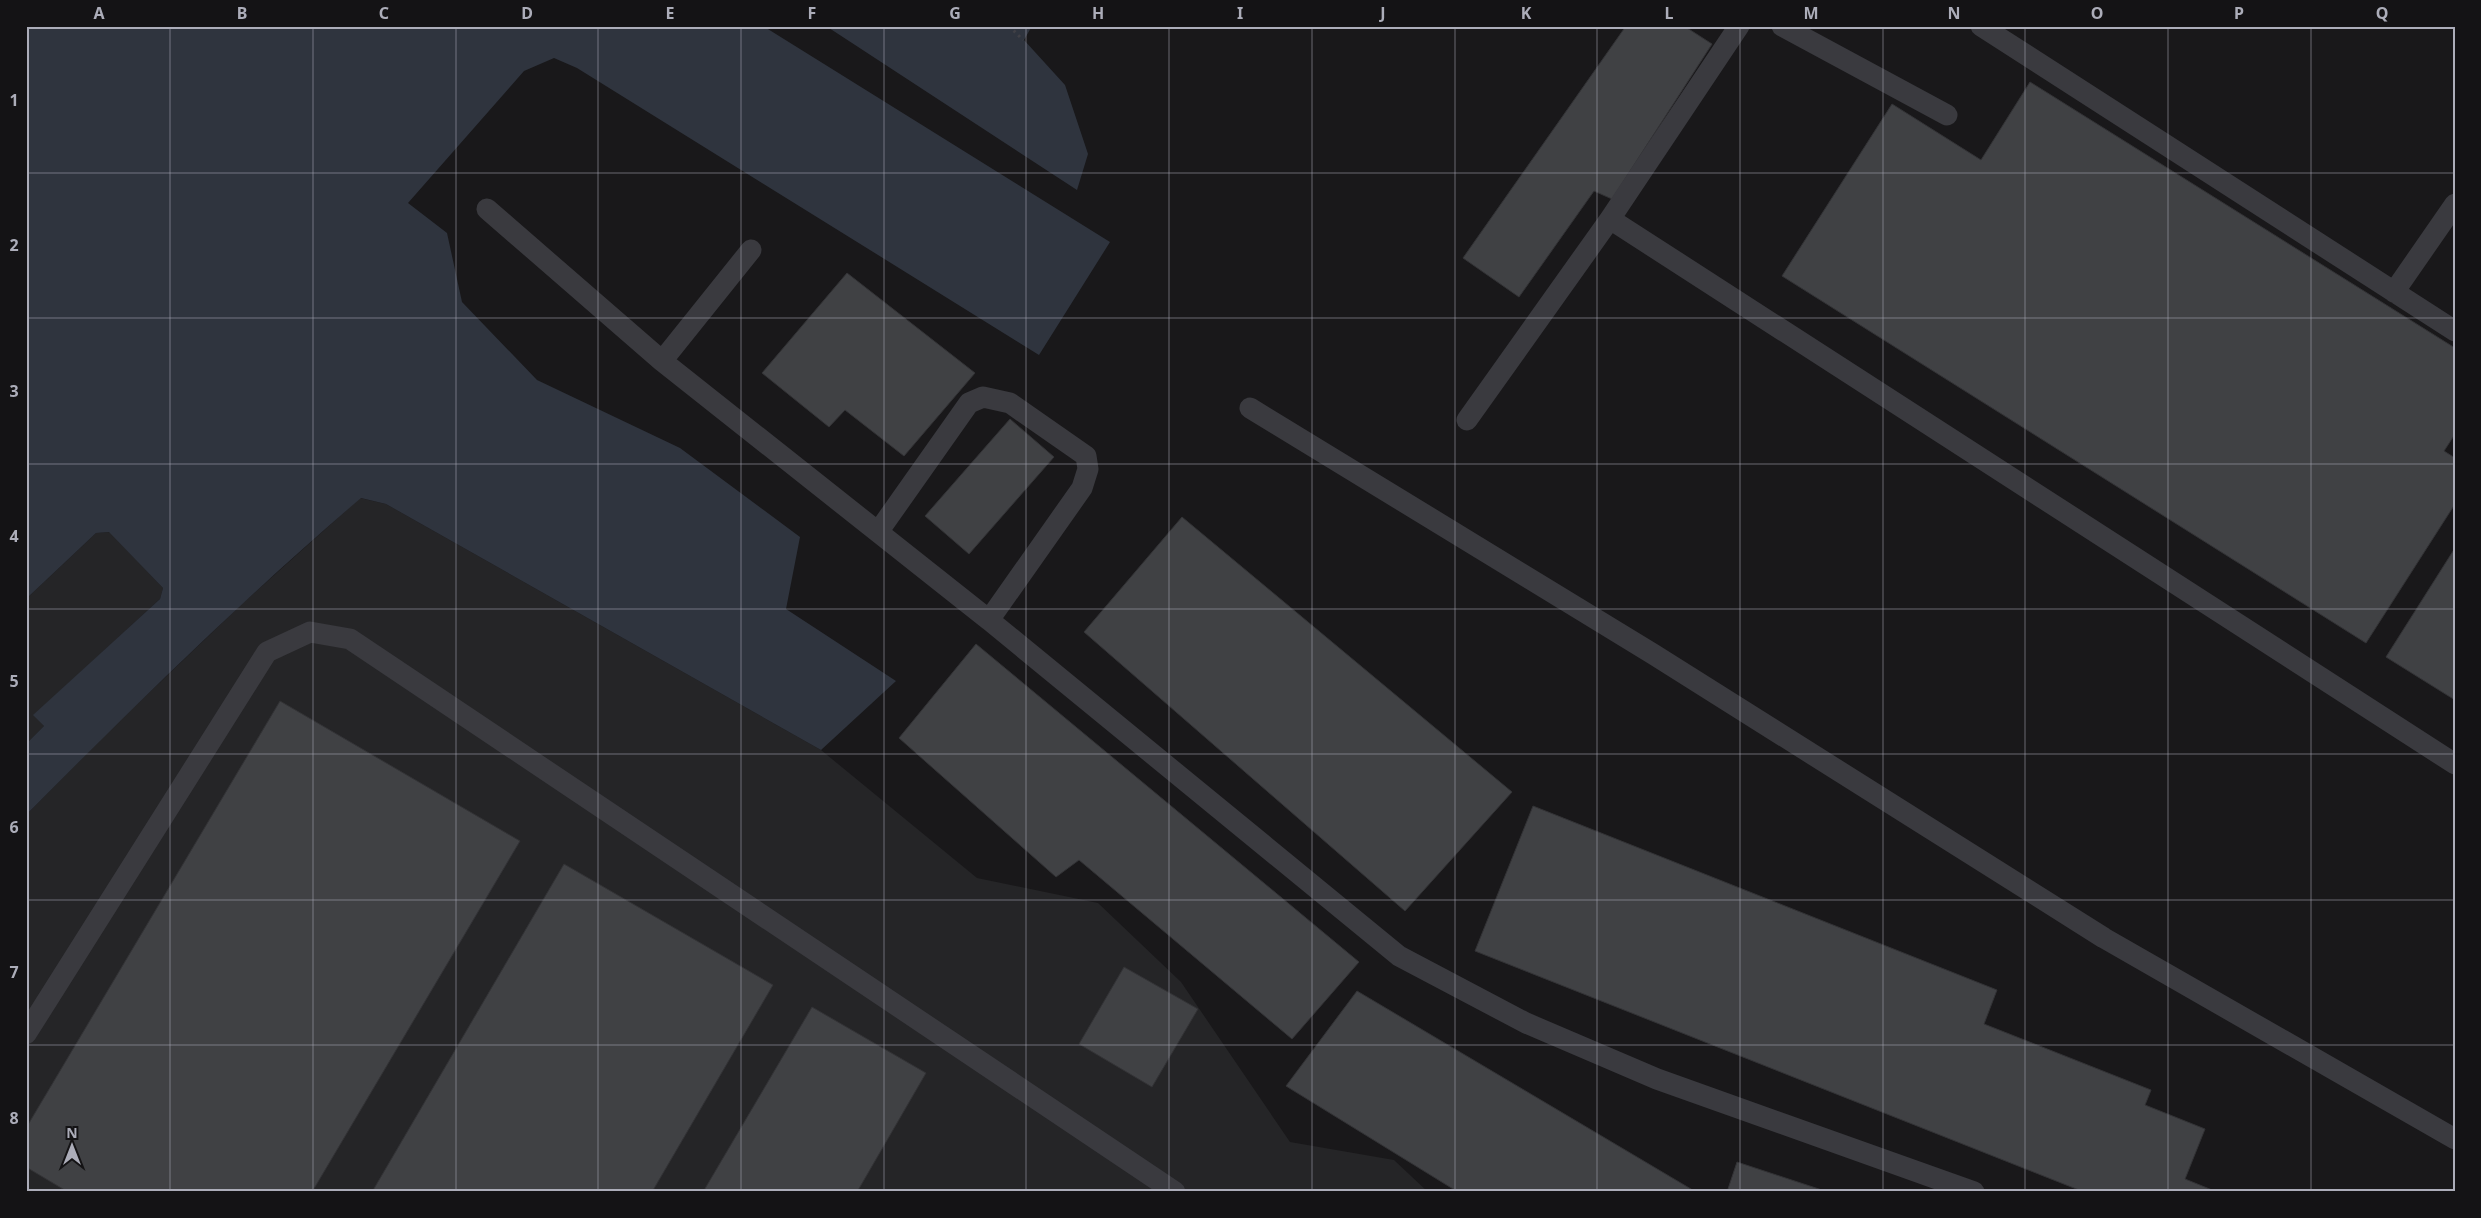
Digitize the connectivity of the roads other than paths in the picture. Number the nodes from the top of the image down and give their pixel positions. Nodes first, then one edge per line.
1 (1739, 26) edge
2 (1782, 26) edge
3 (1981, 26) edge
4 (1947, 116) dead end
5 (2455, 204) edge
6 (487, 209) dead end
7 (1610, 219) junction
8 (751, 250) dead end
9 (2394, 292) junction
10 (2455, 331) edge
11 (662, 361) junction
12 (1250, 408) dead end
13 (1467, 420) dead end
14 (878, 532) junction
15 (989, 620) junction
16 (2455, 764) edge
17 (26, 1034) edge
18 (2455, 1139) edge
19 (1175, 1192) edge
20 (1974, 1192) edge

1 - 7 lane
2 - 4 lane
3 - 9 lane
5 - 9 lane
6 - 11 lane
7 - 13 lane
7 - 16 lane
8 - 11 lane
9 - 10 lane
11 - 14 lane
12 - 18 lane
14 - 15 lane
14 - 15 lane
15 - 20 lane
17 - 19 lane

